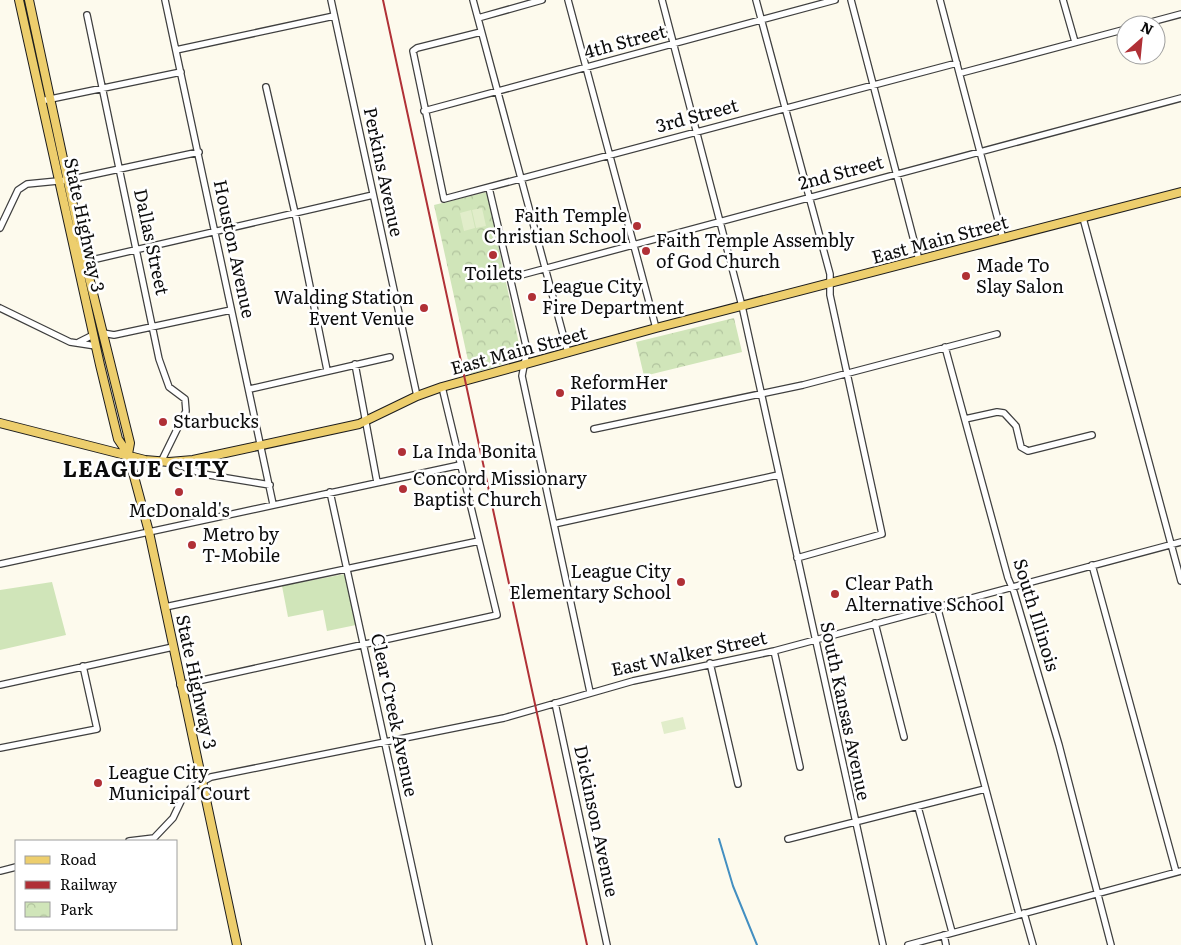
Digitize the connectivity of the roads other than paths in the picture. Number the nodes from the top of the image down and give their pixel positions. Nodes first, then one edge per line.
1 (19, 0) edge
2 (29, 0) edge
3 (165, 0) edge
4 (330, 0) edge
5 (473, 0) edge
6 (542, 0) edge
7 (568, 0) edge
8 (662, 0) edge
9 (756, 0) edge
10 (835, 0) edge
11 (851, 0) edge
12 (940, 0) edge
13 (1063, 0) edge
14 (1181, 14) edge
15 (87, 15) dead end
16 (334, 16) junction
17 (478, 18) junction
18 (1166, 18) edge
19 (761, 20) junction
20 (481, 32) junction
21 (1116, 32) edge
22 (1076, 42) junction
23 (674, 44) junction
24 (176, 50) junction
25 (957, 63) junction
26 (587, 68) junction
27 (181, 72) junction
28 (961, 73) junction
29 (873, 85) junction
30 (266, 87) dead end
31 (102, 88) junction
32 (498, 92) junction
33 (50, 98) junction
34 (1181, 98) edge
35 (41, 101) junction
36 (786, 108) junction
37 (424, 111) junction
38 (697, 131) junction
39 (982, 150) junction
40 (199, 152) junction
41 (610, 155) junction
42 (120, 168) junction
43 (897, 173) junction
44 (68, 180) junction
45 (522, 180) junction
46 (59, 181) junction
47 (489, 188) junction
48 (1181, 192) edge
49 (373, 195) junction
50 (809, 197) junction
51 (295, 212) junction
52 (1084, 218) junction
53 (721, 221) junction
54 (0, 228) edge
55 (216, 230) junction
56 (1003, 239) junction
57 (634, 244) junction
58 (136, 248) junction
59 (920, 260) junction
60 (85, 261) junction
61 (76, 263) junction
62 (546, 268) junction
63 (510, 278) junction
64 (830, 284) junction
65 (742, 306) junction
66 (0, 308) edge
67 (231, 310) junction
68 (153, 327) junction
69 (656, 328) junction
70 (103, 333) junction
71 (997, 334) dead end
72 (94, 335) junction
73 (114, 335) junction
74 (80, 342) junction
75 (105, 342) junction
76 (96, 346) junction
77 (945, 347) junction
78 (568, 353) junction
79 (390, 356) dead end
80 (354, 364) junction
81 (524, 366) junction
82 (327, 370) junction
83 (848, 372) junction
84 (442, 387) junction
85 (250, 389) junction
86 (760, 393) junction
87 (417, 396) junction
88 (965, 419) junction
89 (366, 422) junction
90 (0, 423) edge
91 (594, 429) dead end
92 (1092, 435) dead end
93 (261, 445) junction
94 (128, 454) junction
95 (165, 462) junction
96 (460, 465) junction
97 (778, 475) junction
98 (377, 482) junction
99 (270, 485) junction
100 (330, 492) junction
101 (273, 504) junction
102 (554, 524) junction
103 (149, 532) junction
104 (479, 542) junction
105 (1181, 542) edge
106 (1172, 544) junction
107 (797, 558) junction
108 (0, 564) edge
109 (1092, 565) junction
110 (347, 568) junction
111 (1181, 581) edge
112 (1011, 587) junction
113 (937, 606) junction
114 (165, 607) junction
115 (875, 622) junction
116 (814, 641) junction
117 (364, 644) junction
118 (173, 647) junction
119 (774, 651) junction
120 (710, 663) junction
121 (83, 666) junction
122 (0, 685) edge
123 (180, 685) junction
124 (590, 692) junction
125 (555, 702) junction
126 (904, 737) dead end
127 (384, 740) junction
128 (0, 748) edge
129 (800, 767) dead end
130 (201, 781) junction
131 (738, 784) dead end
132 (985, 788) junction
133 (918, 807) junction
134 (854, 824) junction
135 (788, 839) dead end
136 (137, 840) edge
137 (15, 867) edge
138 (0, 871) edge
139 (1178, 871) edge
140 (1097, 893) junction
141 (1021, 914) junction
142 (952, 932) junction
143 (944, 935) junction
144 (237, 945) edge
145 (429, 945) edge
146 (607, 945) edge
147 (882, 945) edge
148 (908, 945) edge
149 (946, 945) edge
150 (1032, 945) edge
151 (1111, 945) edge

1 - 35 main road, State Highway 3
2 - 33 main road, State Highway 3
3 - 24 street, Houston Avenue
4 - 16 street, Perkins Avenue
5 - 17 street
6 - 17 street
7 - 26 street
8 - 23 street, South Kansas Avenue
9 - 19 street
10 - 19 street, 4th Street
11 - 29 street
12 - 25 street
13 - 22 street
14 - 18 street
15 - 31 street, Dallas Street
16 - 24 street
16 - 49 street, Perkins Avenue
17 - 20 street
19 - 23 street, 4th Street
19 - 36 street
20 - 32 street
20 - 37 street
21 - 22 street
22 - 28 street
23 - 26 street, 4th Street
23 - 38 street, South Kansas Avenue
24 - 27 street, Houston Avenue
25 - 28 street
25 - 29 street, 3rd Street
26 - 32 street, 4th Street
26 - 41 street
27 - 31 street
27 - 40 street, Houston Avenue
28 - 39 street
29 - 36 street, 3rd Street
29 - 43 street
30 - 51 street
31 - 33 street
31 - 42 street, Dallas Street
32 - 37 street, 4th Street
32 - 45 street
33 - 35 street
33 - 44 main road, State Highway 3
34 - 39 street, 2nd Street
35 - 46 main road, State Highway 3
36 - 38 street, 3rd Street
36 - 50 street
37 - 47 street, 3rd Street
38 - 41 street, 3rd Street
38 - 53 street, South Kansas Avenue
39 - 43 street, 2nd Street
39 - 56 street
40 - 42 street
40 - 55 street, Houston Avenue
41 - 45 street, 3rd Street
41 - 57 street
42 - 44 street
42 - 58 street, Dallas Street
43 - 50 street, 2nd Street
43 - 59 street
44 - 46 street
44 - 60 main road, State Highway 3
45 - 47 street, 3rd Street
45 - 62 street
46 - 54 street
46 - 61 main road, State Highway 3
47 - 63 street
48 - 52 main road, East Main Street
49 - 51 street
49 - 87 street, Perkins Avenue
50 - 53 street, 2nd Street
50 - 64 street
51 - 55 street
51 - 82 street
52 - 56 main road, East Main Street
52 - 106 street
53 - 57 street, 2nd Street
53 - 65 street, South Kansas Avenue
55 - 58 street
55 - 67 street, Houston Avenue
56 - 59 main road, East Main Street
57 - 62 street, 2nd Street
57 - 69 street
58 - 60 street
58 - 68 street, Dallas Street
59 - 64 main road, East Main Street
60 - 61 street
60 - 70 main road, State Highway 3
61 - 72 main road, State Highway 3
62 - 63 street, 2nd Street
62 - 78 street
63 - 81 street
64 - 65 main road, East Main Street
64 - 83 street
65 - 69 main road, East Main Street
65 - 86 street, South Kansas Avenue
66 - 74 street
67 - 68 street
67 - 85 street, Houston Avenue
68 - 73 street
68 - 95 street, Dallas Street
69 - 78 main road, East Main Street
70 - 73 street
70 - 75 main road, State Highway 3
71 - 77 street
72 - 74 street
72 - 76 main road, State Highway 3
73 - 75 street
74 - 76 street
75 - 94 main road, State Highway 3
76 - 94 main road, State Highway 3
77 - 83 street
77 - 88 street, South Illinois
78 - 81 main road, East Main Street
79 - 80 street
80 - 82 street
80 - 89 street
81 - 84 main road, East Main Street
81 - 102 street
82 - 85 street
83 - 86 street
83 - 107 street
84 - 87 main road, East Main Street
84 - 96 street
85 - 93 street, Houston Avenue
86 - 91 street
86 - 97 street, South Kansas Avenue
87 - 89 main road, East Main Street
88 - 92 street
88 - 112 street, South Illinois
89 - 93 main road, East Main Street
89 - 98 street
90 - 94 main road, East Main Street
93 - 95 main road, East Main Street
93 - 99 street, Houston Avenue
94 - 95 main road, East Main Street
94 - 103 main road, State Highway 3
95 - 99 street
96 - 98 street
96 - 104 street
97 - 102 street
97 - 107 street, South Kansas Avenue
98 - 100 street
99 - 101 street, Houston Avenue
100 - 101 street
100 - 110 street, Clear Creek Avenue
101 - 103 street
102 - 124 street
103 - 108 street
103 - 114 main road, State Highway 3
104 - 110 street
104 - 117 street
105 - 106 street, East Walker Street
106 - 109 street, East Walker Street
106 - 111 street
107 - 116 street, South Kansas Avenue
109 - 112 street, East Walker Street
109 - 139 street
110 - 114 street
110 - 117 street, Clear Creek Avenue
112 - 113 street, East Walker Street
112 - 140 street, South Illinois
113 - 115 street, East Walker Street
113 - 132 street
114 - 118 main road, State Highway 3
115 - 116 street, East Walker Street
115 - 126 street
116 - 119 street, East Walker Street
116 - 134 street, South Kansas Avenue
117 - 123 street
117 - 127 street, Clear Creek Avenue
118 - 121 street
118 - 123 main road, State Highway 3
119 - 120 street, East Walker Street
119 - 129 street
120 - 124 street, East Walker Street
120 - 131 street
121 - 122 street
121 - 128 street
123 - 130 main road, State Highway 3
124 - 125 street, East Walker Street
125 - 127 street, East Walker Street
125 - 146 street, Dickinson Avenue
127 - 130 street, East Walker Street
127 - 145 street, Clear Creek Avenue
130 - 136 street
130 - 144 main road, State Highway 3
132 - 133 street
132 - 141 street
133 - 134 street
133 - 142 street
134 - 135 street
134 - 147 street, South Kansas Avenue
137 - 138 street
139 - 140 street
140 - 141 street
140 - 151 street, South Illinois
141 - 142 street
141 - 150 street
142 - 143 street
143 - 148 street
143 - 149 street

